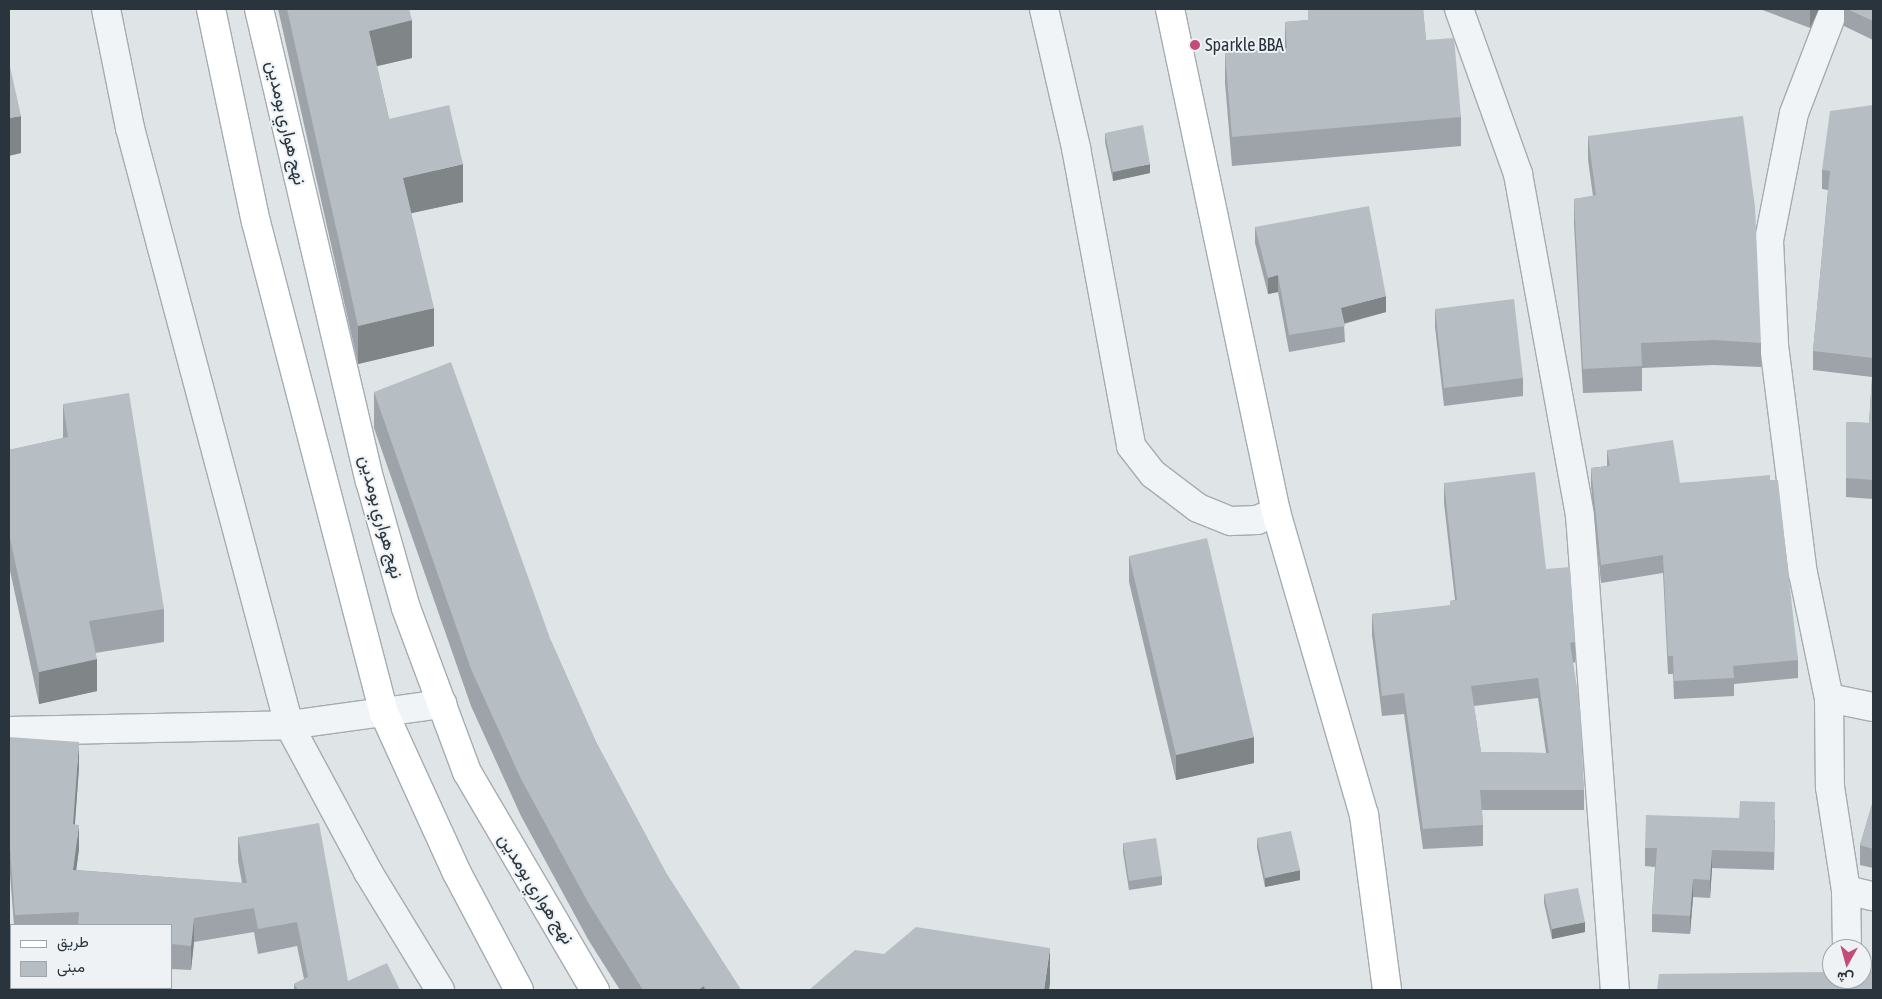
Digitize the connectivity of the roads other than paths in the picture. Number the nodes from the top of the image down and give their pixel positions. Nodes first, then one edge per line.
1 (106, 9) edge
2 (211, 9) edge
3 (259, 9) edge
4 (1044, 9) edge
5 (1170, 9) edge
6 (1459, 9) edge
7 (1834, 9) edge
8 (1276, 512) junction
9 (1829, 698) junction
10 (443, 704) junction
11 (1873, 707) edge
12 (384, 714) junction
13 (288, 725) junction
14 (9, 731) edge
15 (1846, 890) junction
16 (1873, 896) edge
17 (1847, 939) edge
18 (440, 990) edge
19 (519, 990) edge
20 (595, 990) edge
21 (1387, 990) edge
22 (1615, 990) edge

1 - 13 street
2 - 12 main road
3 - 10 main road, نهج هواري بومدين
4 - 8 street
5 - 8 main road
6 - 22 street
7 - 9 street
8 - 21 main road
9 - 11 street
9 - 15 street
10 - 12 street
10 - 20 main road, نهج هواري بومدين
12 - 13 street
12 - 19 main road
13 - 14 street
13 - 18 street
15 - 16 street
15 - 17 street

